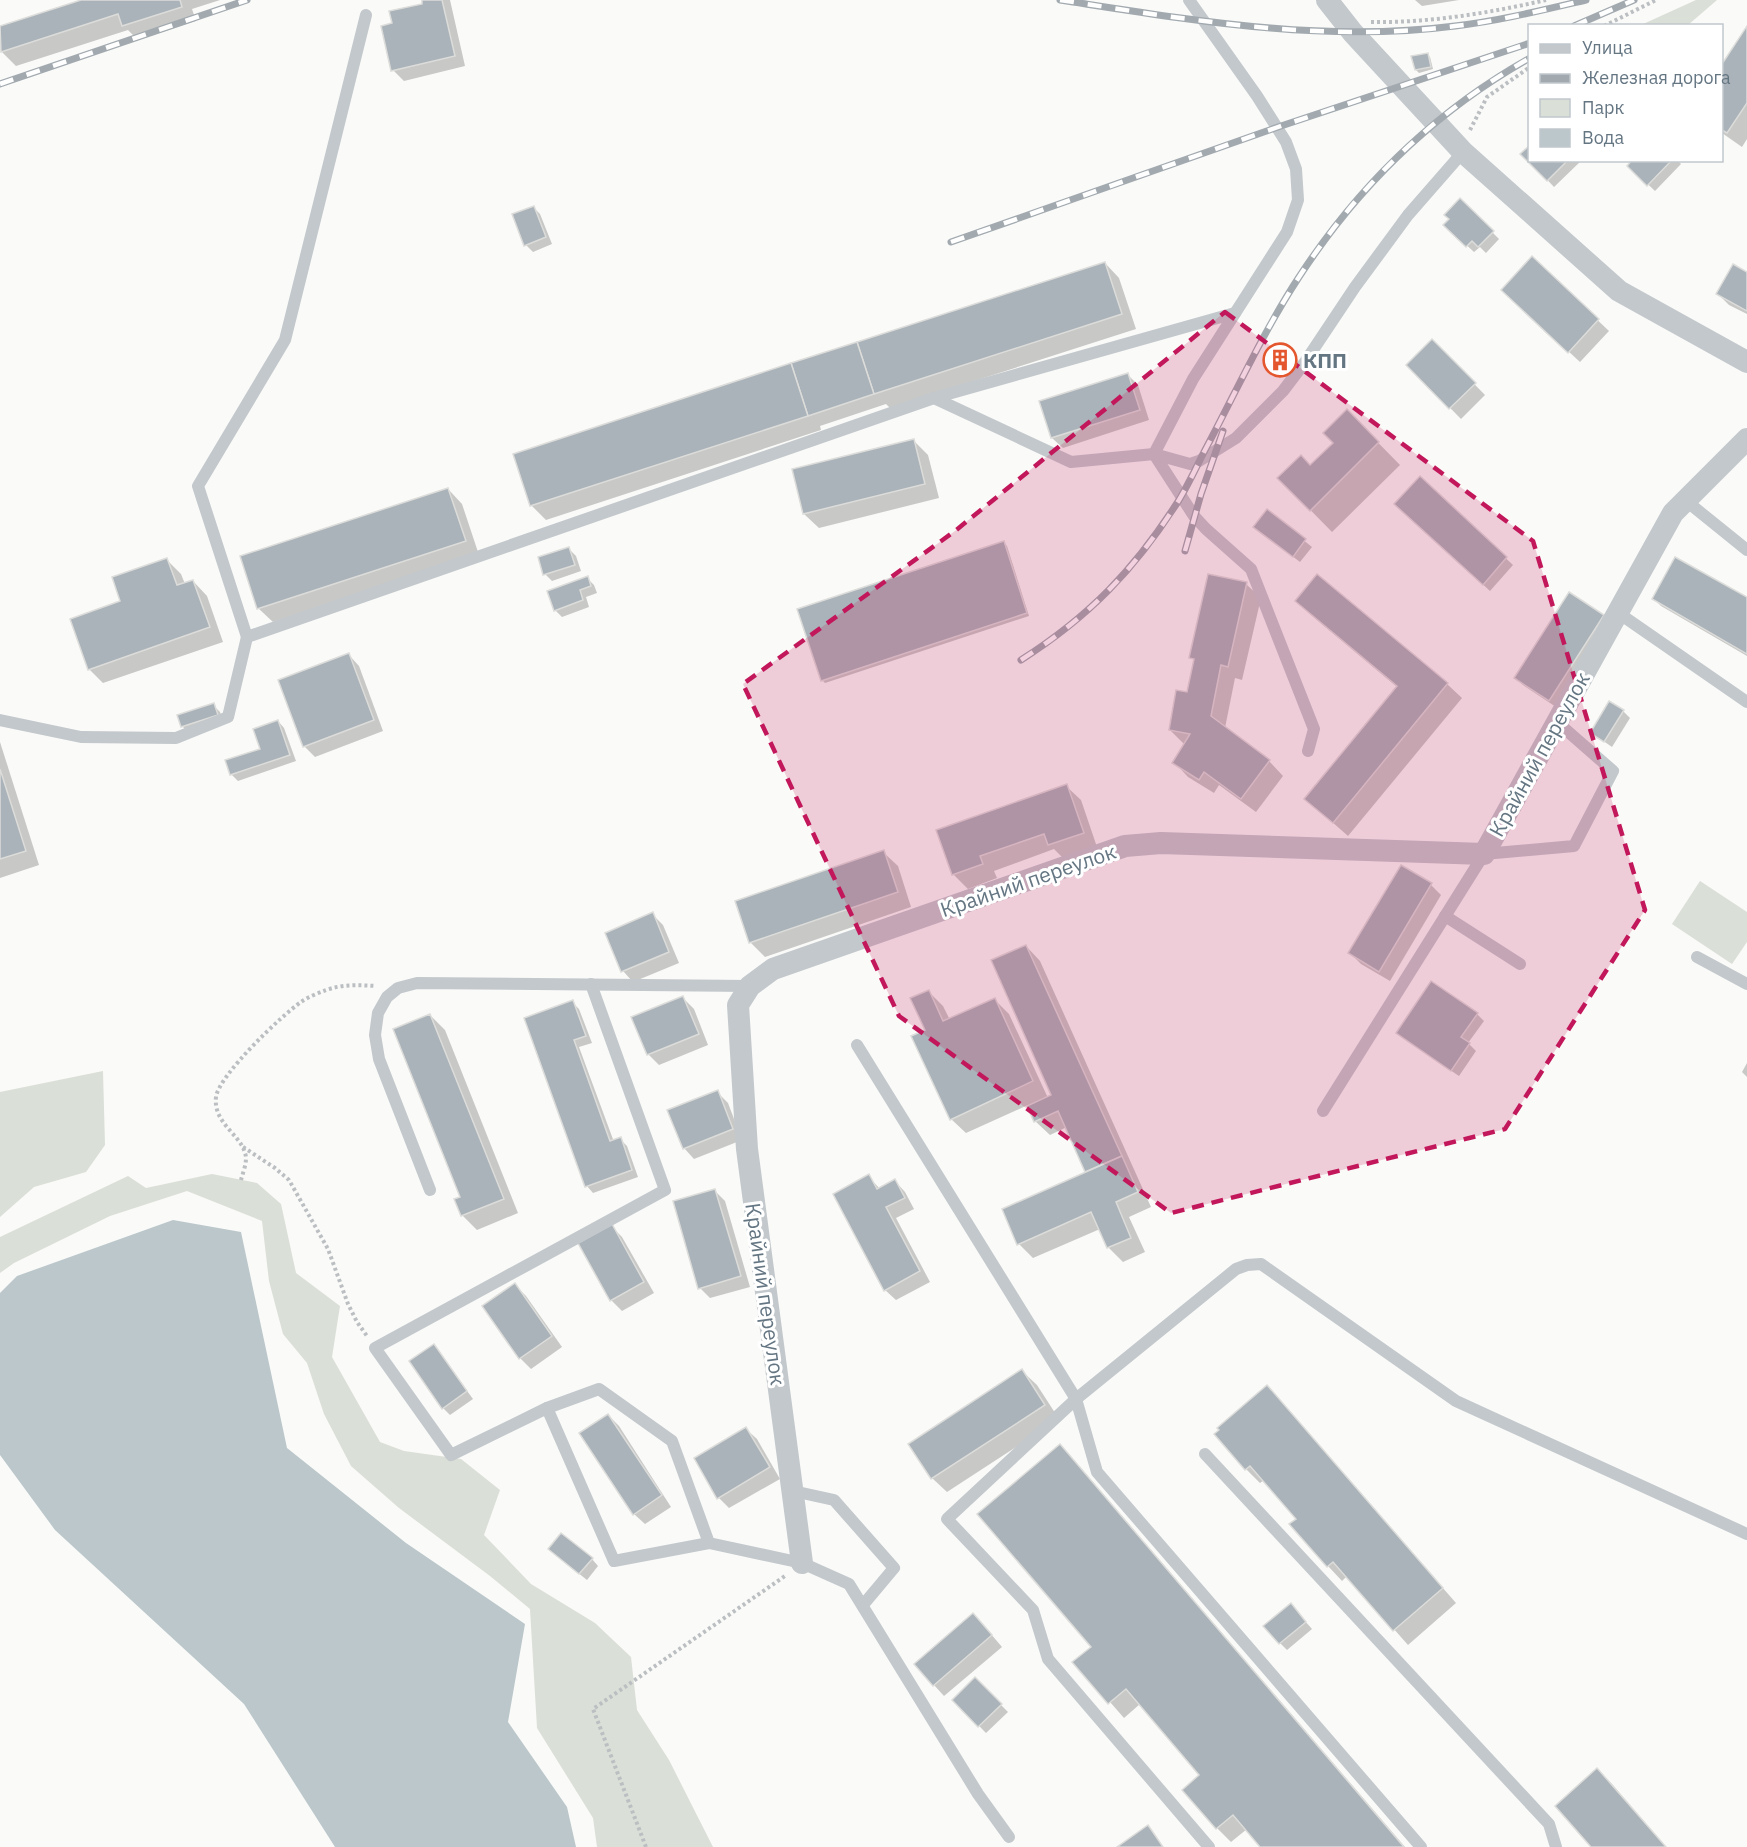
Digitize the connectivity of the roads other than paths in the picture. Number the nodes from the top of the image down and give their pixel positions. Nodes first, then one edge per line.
1 (1189, 0) edge
2 (1327, 0) edge
3 (366, 15) dead end
4 (1470, 144) junction
5 (1235, 313) junction
6 (1747, 362) edge
7 (934, 398) junction
8 (1747, 439) edge
9 (1154, 454) junction
10 (1685, 500) junction
11 (1747, 549) edge
12 (1617, 612) junction
13 (247, 637) junction
14 (1747, 702) edge
15 (0, 720) edge
16 (1557, 722) junction
17 (1308, 751) dead end
18 (1484, 854) junction
19 (1445, 916) junction
20 (1697, 957) dead end
21 (1520, 964) dead end
22 (591, 984) junction
23 (1747, 984) edge
24 (750, 986) junction
25 (857, 1046) dead end
26 (1323, 1112) dead end
27 (430, 1190) dead end
28 (1076, 1399) junction
29 (547, 1408) junction
30 (1205, 1454) dead end
31 (793, 1491) junction
32 (1747, 1534) edge
33 (709, 1543) junction
34 (802, 1563) junction
35 (863, 1605) junction
36 (1009, 1838) dead end
37 (1209, 1847) edge
38 (1421, 1847) edge
39 (1556, 1847) edge

1 - 5 lane
2 - 4 street
3 - 13 lane
4 - 6 street
4 - 9 lane
5 - 7 lane
5 - 9 lane
7 - 9 lane
7 - 13 lane
8 - 10 street, Крайний переулок
9 - 17 lane
10 - 11 lane
10 - 12 street, Крайний переулок
12 - 14 lane
12 - 16 street, Крайний переулок
13 - 15 lane
16 - 18 street, Крайний переулок
16 - 18 lane
18 - 19 lane
18 - 24 street, Крайний переулок
19 - 21 lane
19 - 26 lane
20 - 23 lane
22 - 24 lane
22 - 27 lane
22 - 29 lane
24 - 31 street, Крайний переулок
25 - 28 lane
28 - 32 lane
28 - 37 lane
28 - 38 lane
29 - 33 lane
29 - 33 lane
30 - 39 lane
31 - 34 street, Крайний переулок
31 - 35 lane
33 - 34 lane
34 - 35 lane
35 - 36 lane

